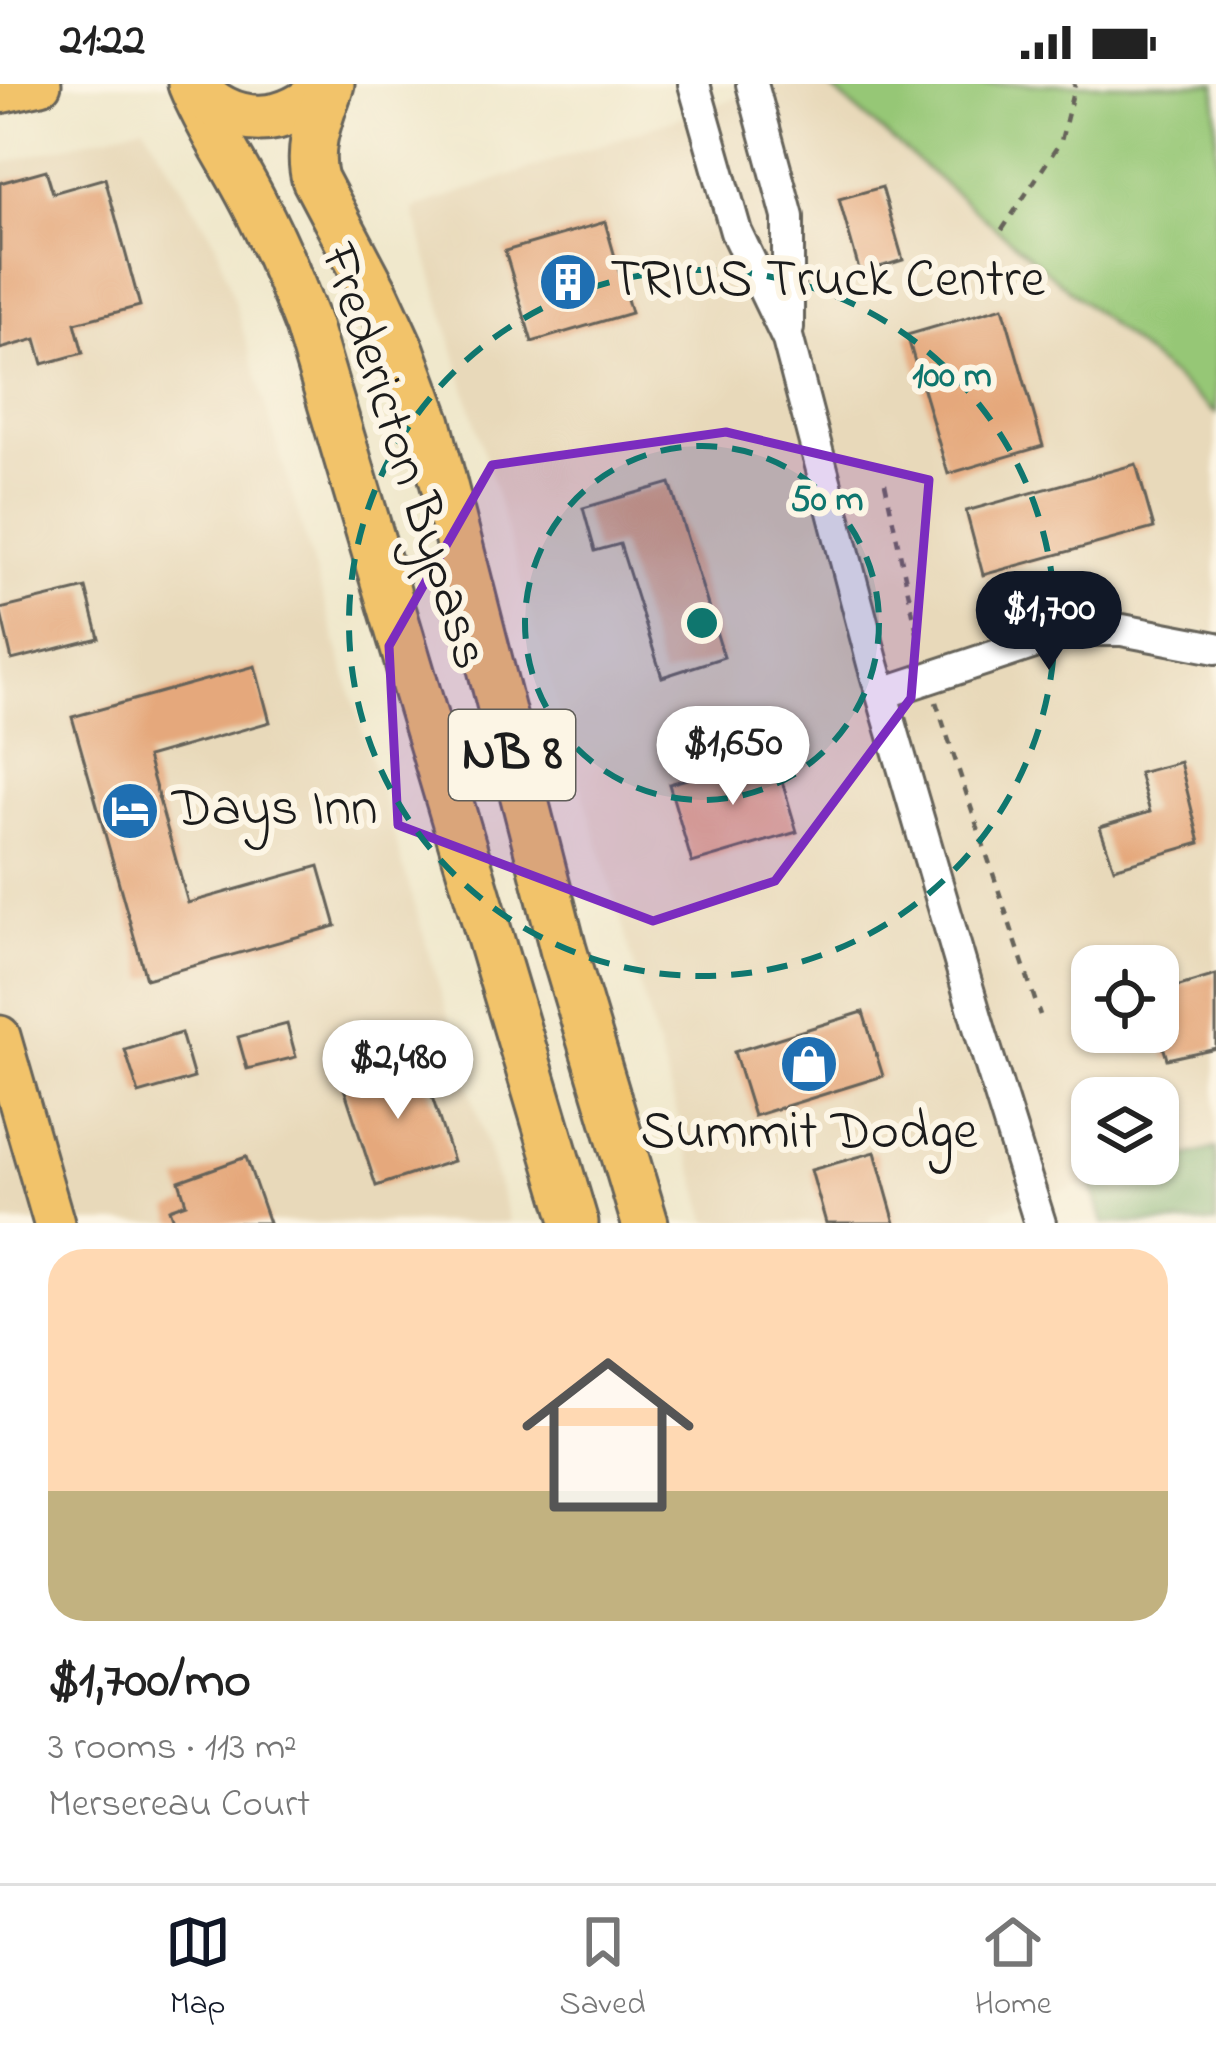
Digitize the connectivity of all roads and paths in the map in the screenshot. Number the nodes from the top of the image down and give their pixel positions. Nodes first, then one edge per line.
1 (41, 84) edge
2 (192, 84) edge
3 (330, 84) edge
4 (694, 84) edge
5 (752, 84) edge
6 (1075, 84) edge
7 (0, 93) edge
8 (1002, 230) dead end
9 (788, 340) junction
10 (885, 483) dead end
11 (1216, 648) edge
12 (928, 678) junction
13 (883, 693) junction
14 (1040, 1016) dead end
15 (0, 1036) edge
16 (54, 1223) edge
17 (575, 1223) edge
18 (645, 1223) edge
19 (1040, 1223) edge

1 - 7 main road
2 - 3 highway
2 - 17 highway, Fredericton Bypass / NB 8
3 - 18 highway, Fredericton Bypass / NB 8
4 - 9 street
5 - 9 street
6 - 8 path
9 - 13 street
10 - 12 path
11 - 12 street
12 - 13 street
12 - 14 path
13 - 19 street
15 - 16 main road

